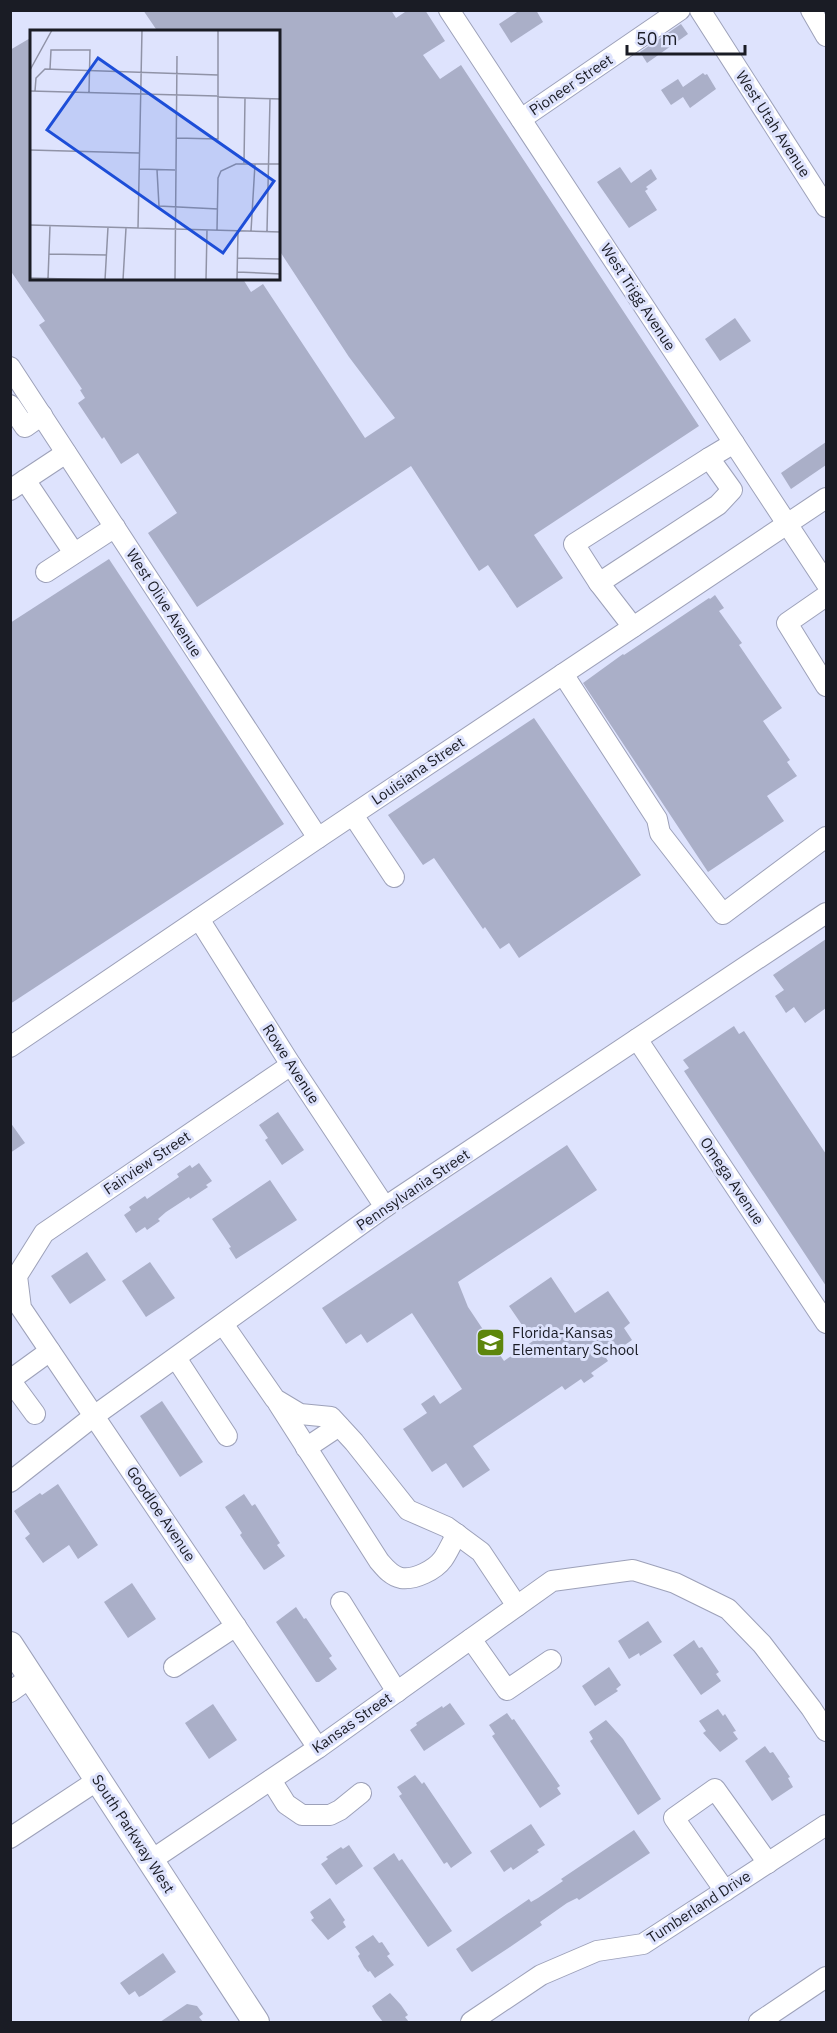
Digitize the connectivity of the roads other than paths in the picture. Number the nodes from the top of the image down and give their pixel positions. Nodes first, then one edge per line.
1 (449, 10) edge
2 (680, 10) edge
3 (700, 10) edge
4 (811, 10) edge
5 (826, 36) edge
6 (521, 119) junction
7 (826, 207) edge
8 (10, 367) edge
9 (10, 405) edge
10 (42, 415) junction
11 (734, 443) junction
12 (66, 453) junction
13 (709, 458) junction
14 (18, 485) edge
15 (826, 498) edge
16 (787, 523) junction
17 (115, 527) junction
18 (74, 553) junction
19 (46, 572) dead end
20 (599, 583) junction
21 (826, 583) edge
22 (826, 597) edge
23 (633, 627) junction
24 (563, 674) junction
25 (826, 686) edge
26 (353, 815) junction
27 (826, 837) edge
28 (318, 838) junction
29 (394, 877) dead end
30 (826, 913) edge
31 (199, 919) junction
32 (637, 1039) junction
33 (10, 1047) edge
34 (291, 1065) junction
35 (385, 1207) junction
36 (17, 1276) joint
37 (826, 1323) edge
38 (223, 1324) junction
39 (50, 1351) junction
40 (176, 1358) junction
41 (10, 1380) edge
42 (274, 1398) junction
43 (35, 1414) dead end
44 (94, 1416) junction
45 (339, 1426) junction
46 (227, 1436) dead end
47 (306, 1448) junction
48 (10, 1482) edge
49 (457, 1534) junction
50 (341, 1602) dead end
51 (517, 1606) junction
52 (236, 1626) junction
53 (471, 1639) junction
54 (550, 1660) dead end
55 (174, 1667) dead end
56 (16, 1668) edge
57 (397, 1692) junction
58 (819, 1703) edge
59 (826, 1731) edge
60 (318, 1748) junction
61 (98, 1780) junction
62 (271, 1780) junction
63 (361, 1793) dead end
64 (826, 1825) edge
65 (10, 1838) edge
66 (150, 1861) junction
67 (768, 1863) junction
68 (725, 1891) junction
69 (826, 1977) edge
70 (256, 2022) edge
71 (471, 2022) edge
72 (759, 2022) edge

1 - 6 street, West Trigg Avenue
2 - 6 street, Pioneer Street
3 - 7 street, West Utah Avenue
4 - 5 street
6 - 11 street, West Trigg Avenue
8 - 10 street, West Olive Avenue
9 - 10 street
10 - 12 street, West Olive Avenue
11 - 13 street
11 - 16 street, West Trigg Avenue
12 - 14 street
12 - 17 street, West Olive Avenue
13 - 20 street
13 - 20 street
14 - 18 street
15 - 16 street, Louisiana Street
16 - 21 street, West Trigg Avenue
16 - 23 street, Louisiana Street
17 - 18 street
17 - 28 street, West Olive Avenue
18 - 19 street
20 - 23 street
22 - 25 street
23 - 24 street, Louisiana Street
24 - 26 street, Louisiana Street
24 - 27 street
26 - 28 street, Louisiana Street
26 - 29 street
28 - 31 street, Louisiana Street
30 - 32 street, Pennsylvania Street
31 - 33 street, Louisiana Street
31 - 34 street, Rowe Avenue
32 - 35 street, Pennsylvania Street
32 - 37 street, Omega Avenue
34 - 35 street, Rowe Avenue
34 - 36 street, Fairview Street
35 - 38 street, Pennsylvania Street
36 - 39 street, Goodloe Avenue
38 - 40 street, Pennsylvania Street
38 - 42 street
39 - 41 street
39 - 44 street, Goodloe Avenue
40 - 44 street, Pennsylvania Street
40 - 46 street
41 - 43 street
42 - 45 street
42 - 47 street
44 - 48 street, Pennsylvania Street
44 - 52 street, Goodloe Avenue
45 - 47 street
45 - 49 street
47 - 49 street
49 - 51 street
50 - 57 street
51 - 53 street, Kansas Street
51 - 58 street, Kansas Street
52 - 55 street
52 - 60 street, Goodloe Avenue
53 - 54 street
53 - 57 street, Kansas Street
56 - 61 main road, South Parkway West
57 - 60 street, Kansas Street
58 - 59 street
60 - 62 street, Kansas Street
61 - 65 street
61 - 66 main road, South Parkway West
62 - 63 street
62 - 66 street, Kansas Street
64 - 67 street, Tumberland Drive
66 - 70 main road, South Parkway West
67 - 68 street, Tumberland Drive
67 - 68 street
68 - 71 street, Tumberland Drive
69 - 72 street

